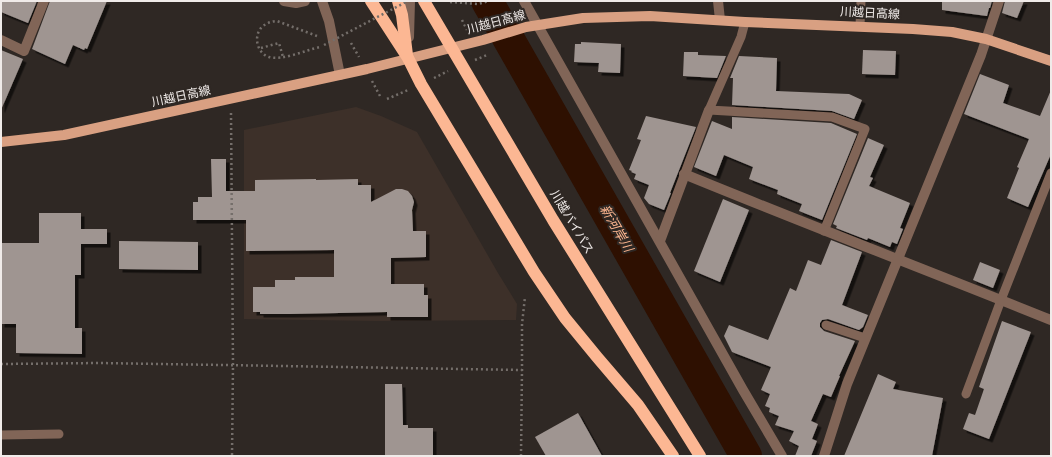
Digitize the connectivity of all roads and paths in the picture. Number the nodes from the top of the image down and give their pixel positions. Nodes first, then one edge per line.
1 (44, 1) edge
2 (284, 1) edge
3 (305, 1) edge
4 (322, 1) edge
5 (372, 1) edge
6 (398, 1) edge
7 (409, 1) edge
8 (424, 1) edge
9 (490, 1) edge
10 (524, 1) edge
11 (718, 1) edge
12 (861, 1) edge
13 (999, 1) edge
14 (450, 2) dead end
15 (720, 20) junction
16 (745, 22) junction
17 (538, 25) junction
18 (860, 26) junction
19 (322, 38) dead end
20 (986, 39) junction
21 (1, 40) edge
22 (450, 47) junction
23 (261, 48) dead end
24 (487, 55) dead end
25 (283, 57) junction
26 (408, 58) junction
27 (1051, 61) edge
28 (461, 66) junction
29 (340, 75) junction
30 (421, 84) junction
31 (230, 98) junction
32 (387, 99) dead end
33 (709, 110) junction
34 (1, 142) edge
35 (1051, 173) edge
36 (684, 174) junction
37 (824, 231) junction
38 (660, 241) junction
39 (898, 259) junction
40 (526, 297) dead end
41 (1001, 300) junction
42 (1051, 320) edge
43 (826, 325) dead end
44 (865, 338) junction
45 (1, 364) edge
46 (233, 366) junction
47 (522, 370) junction
48 (966, 394) dead end
49 (59, 434) dead end
50 (1, 435) edge
51 (232, 456) edge
52 (521, 456) edge
53 (673, 456) edge
54 (700, 456) edge
55 (782, 456) edge
56 (824, 456) edge

1 - 21 street
2 - 3 street
4 - 29 street
5 - 26 highway
6 - 26 highway
7 - 25 path, bridge
7 - 26 street
8 - 22 highway, 川越バイパス
9 - 14 path
10 - 17 street
11 - 15 street
12 - 18 lane
13 - 20 street
15 - 16 main road, 川越日高線
15 - 17 main road, 川越日高線
16 - 18 main road, 川越日高線
16 - 33 lane
17 - 22 main road, 川越日高線
17 - 38 street
18 - 20 main road, 川越日高線
19 - 25 path
20 - 27 main road, 川越日高線
20 - 39 street
22 - 26 main road, 川越日高線
22 - 28 highway, 川越バイパス
23 - 25 path
24 - 28 path
26 - 29 main road, 川越日高線
26 - 30 highway
28 - 30 path
28 - 54 highway, 川越バイパス
29 - 31 main road, 川越日高線
30 - 32 path
30 - 53 highway
31 - 34 main road, 川越日高線
31 - 46 path
33 - 36 street
33 - 37 lane
35 - 41 lane
36 - 37 street
36 - 38 street
37 - 39 street
38 - 55 street
39 - 41 street
39 - 44 street
40 - 47 path
41 - 42 street
41 - 48 lane
43 - 44 lane
44 - 56 street
45 - 46 path
46 - 47 path
46 - 51 path
47 - 52 path
49 - 50 lane

